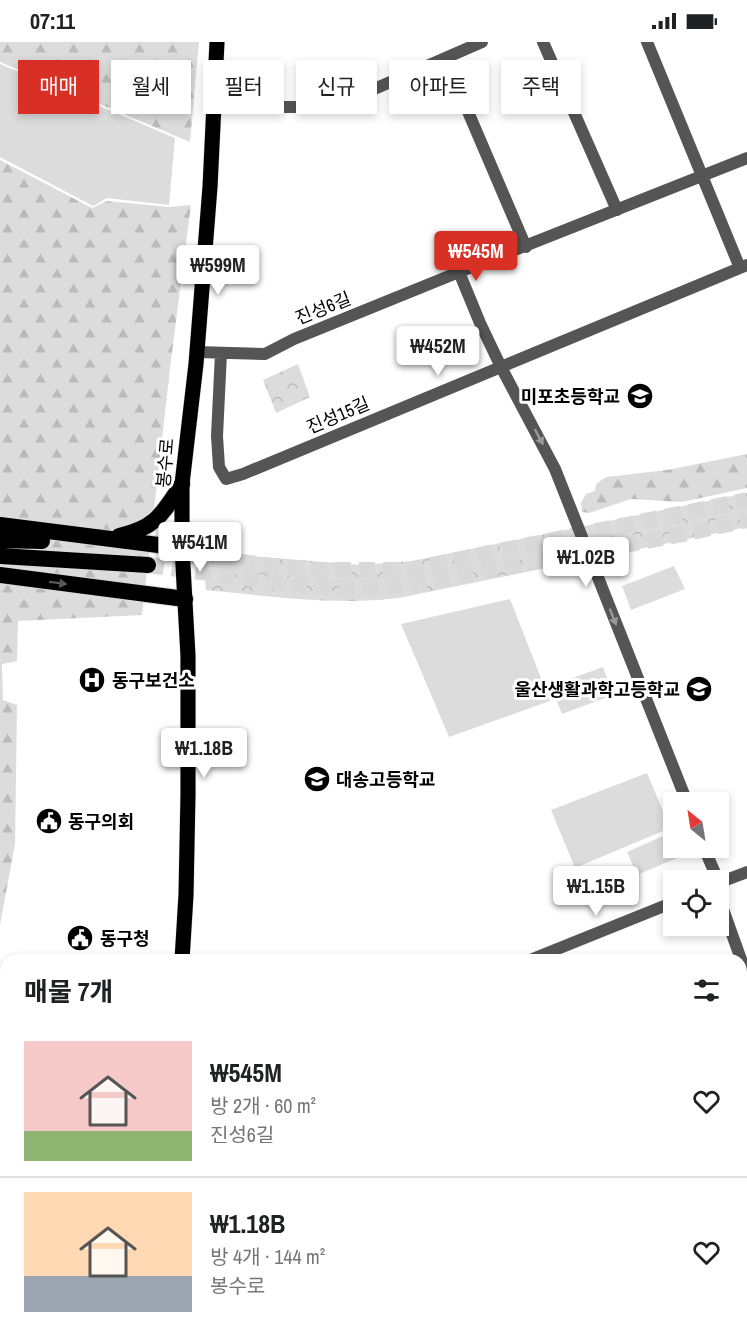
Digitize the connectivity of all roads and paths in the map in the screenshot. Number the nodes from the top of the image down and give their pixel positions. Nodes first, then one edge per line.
1 (217, 42) edge
2 (482, 42) edge
3 (543, 42) edge
4 (647, 42) edge
5 (445, 58) junction
6 (216, 60) edge
7 (284, 107) edge
8 (213, 114) edge
9 (747, 158) edge
10 (703, 177) junction
11 (617, 210) junction
12 (526, 247) junction
13 (744, 266) edge
14 (459, 272) junction
15 (197, 352) junction
16 (221, 353) junction
17 (501, 367) junction
18 (182, 484) junction
19 (0, 525) edge
20 (106, 539) junction
21 (0, 540) edge
22 (182, 548) junction
23 (0, 556) edge
24 (0, 575) edge
25 (185, 599) junction
26 (683, 792) edge
27 (747, 872) edge
28 (729, 878) edge
29 (663, 906) edge
30 (729, 926) edge
31 (182, 954) edge
32 (545, 954) edge
33 (739, 954) edge

1 - 6 main road, 봉수로
2 - 5 street
3 - 11 street
4 - 10 street
5 - 7 street
5 - 12 street
8 - 15 main road, 봉수로
9 - 10 street, 진성6길
10 - 11 street, 진성6길
10 - 13 street
11 - 12 street, 진성6길
12 - 14 street, 진성6길
13 - 17 street, 진성15길
14 - 16 street, 진성6길
14 - 17 street
15 - 16 street, 진성6길
15 - 18 main road, 봉수로
16 - 17 street, 진성15길
17 -> 26 street
18 - 20 highway
18 - 22 main road, 봉수로
19 - 20 highway
20 - 22 highway
21 - 23 highway
22 - 25 main road, 봉수로
24 -> 25 highway
25 - 31 main road, 봉수로
27 - 28 street
29 - 32 street
30 - 33 street

